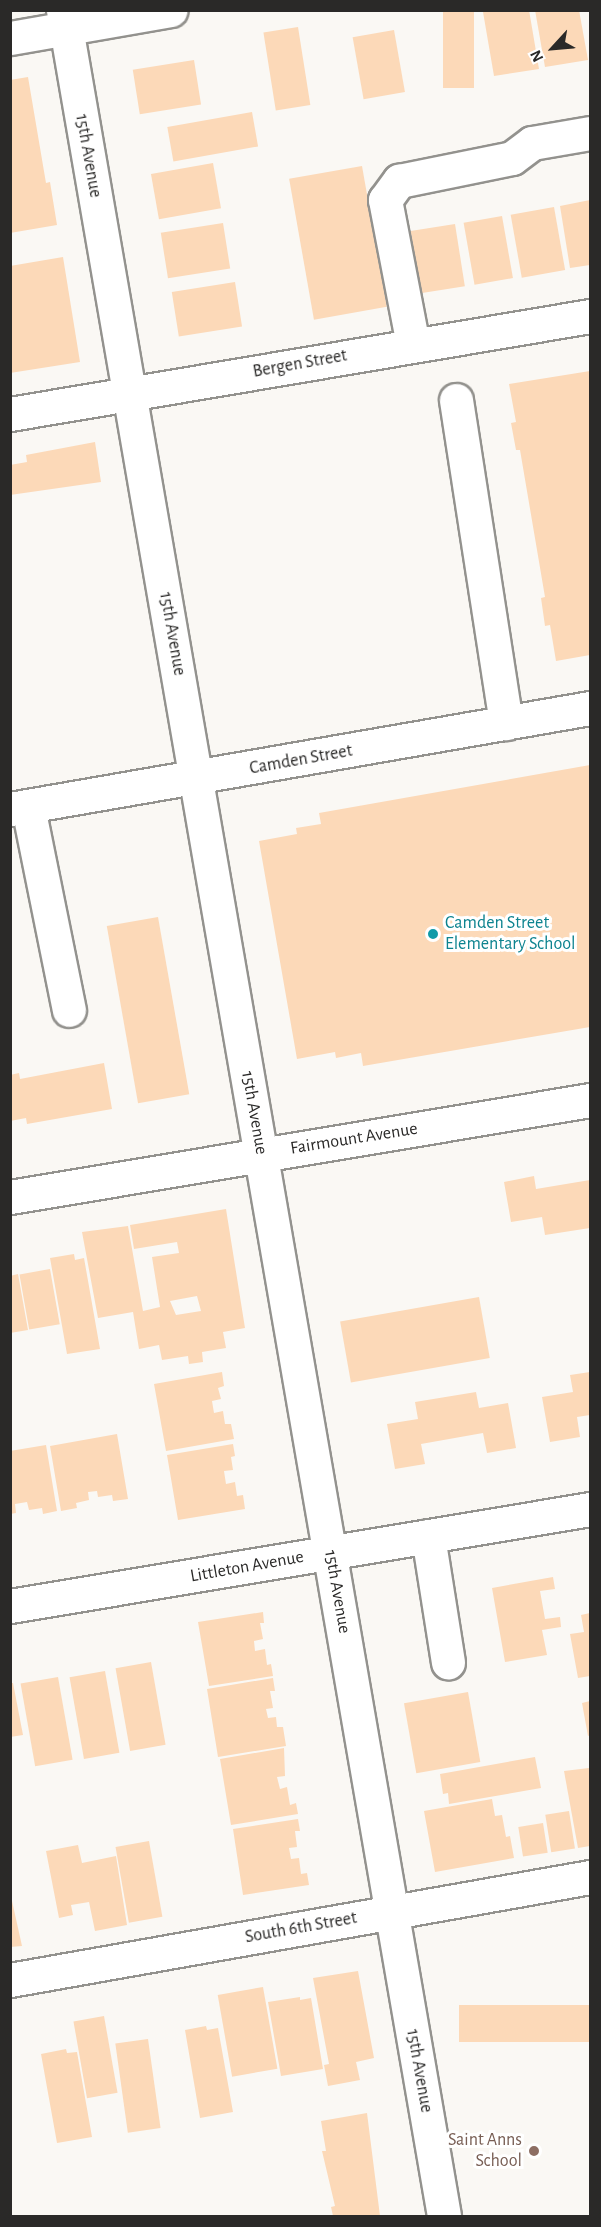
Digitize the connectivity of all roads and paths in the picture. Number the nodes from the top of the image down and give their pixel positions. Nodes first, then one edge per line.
1 (171, 10) edge
2 (65, 20) edge
3 (10, 39) edge
4 (591, 133) edge
5 (591, 316) edge
6 (413, 345) junction
7 (130, 393) junction
8 (456, 400) dead end
9 (10, 414) edge
10 (591, 708) edge
11 (506, 723) junction
12 (197, 779) junction
13 (19, 808) edge
14 (69, 1010) dead end
15 (591, 1100) edge
16 (261, 1155) junction
17 (10, 1197) edge
18 (591, 1509) edge
19 (428, 1536) junction
20 (330, 1553) junction
21 (10, 1606) edge
22 (448, 1662) dead end
23 (591, 1877) edge
24 (392, 1912) junction
25 (10, 1980) edge
26 (444, 2217) edge

1 - 2 street
2 - 3 street
2 - 7 street, 15th Avenue
4 - 6 street
5 - 6 street, Bergen Street
6 - 7 street, Bergen Street
7 - 9 street, Bergen Street
7 - 12 street, 15th Avenue
8 - 11 street
10 - 11 street, Camden Street
11 - 12 street, Camden Street
12 - 13 street, Camden Street
12 - 16 street, 15th Avenue
13 - 14 street
15 - 16 street, Fairmount Avenue
16 - 17 street, Fairmount Avenue
16 - 20 street, 15th Avenue
18 - 19 street, Littleton Avenue
19 - 20 street, Littleton Avenue
19 - 22 street
20 - 21 street, Littleton Avenue
20 - 24 street, 15th Avenue
23 - 24 street, South 6th Street
24 - 25 street, South 6th Street
24 - 26 street, 15th Avenue

